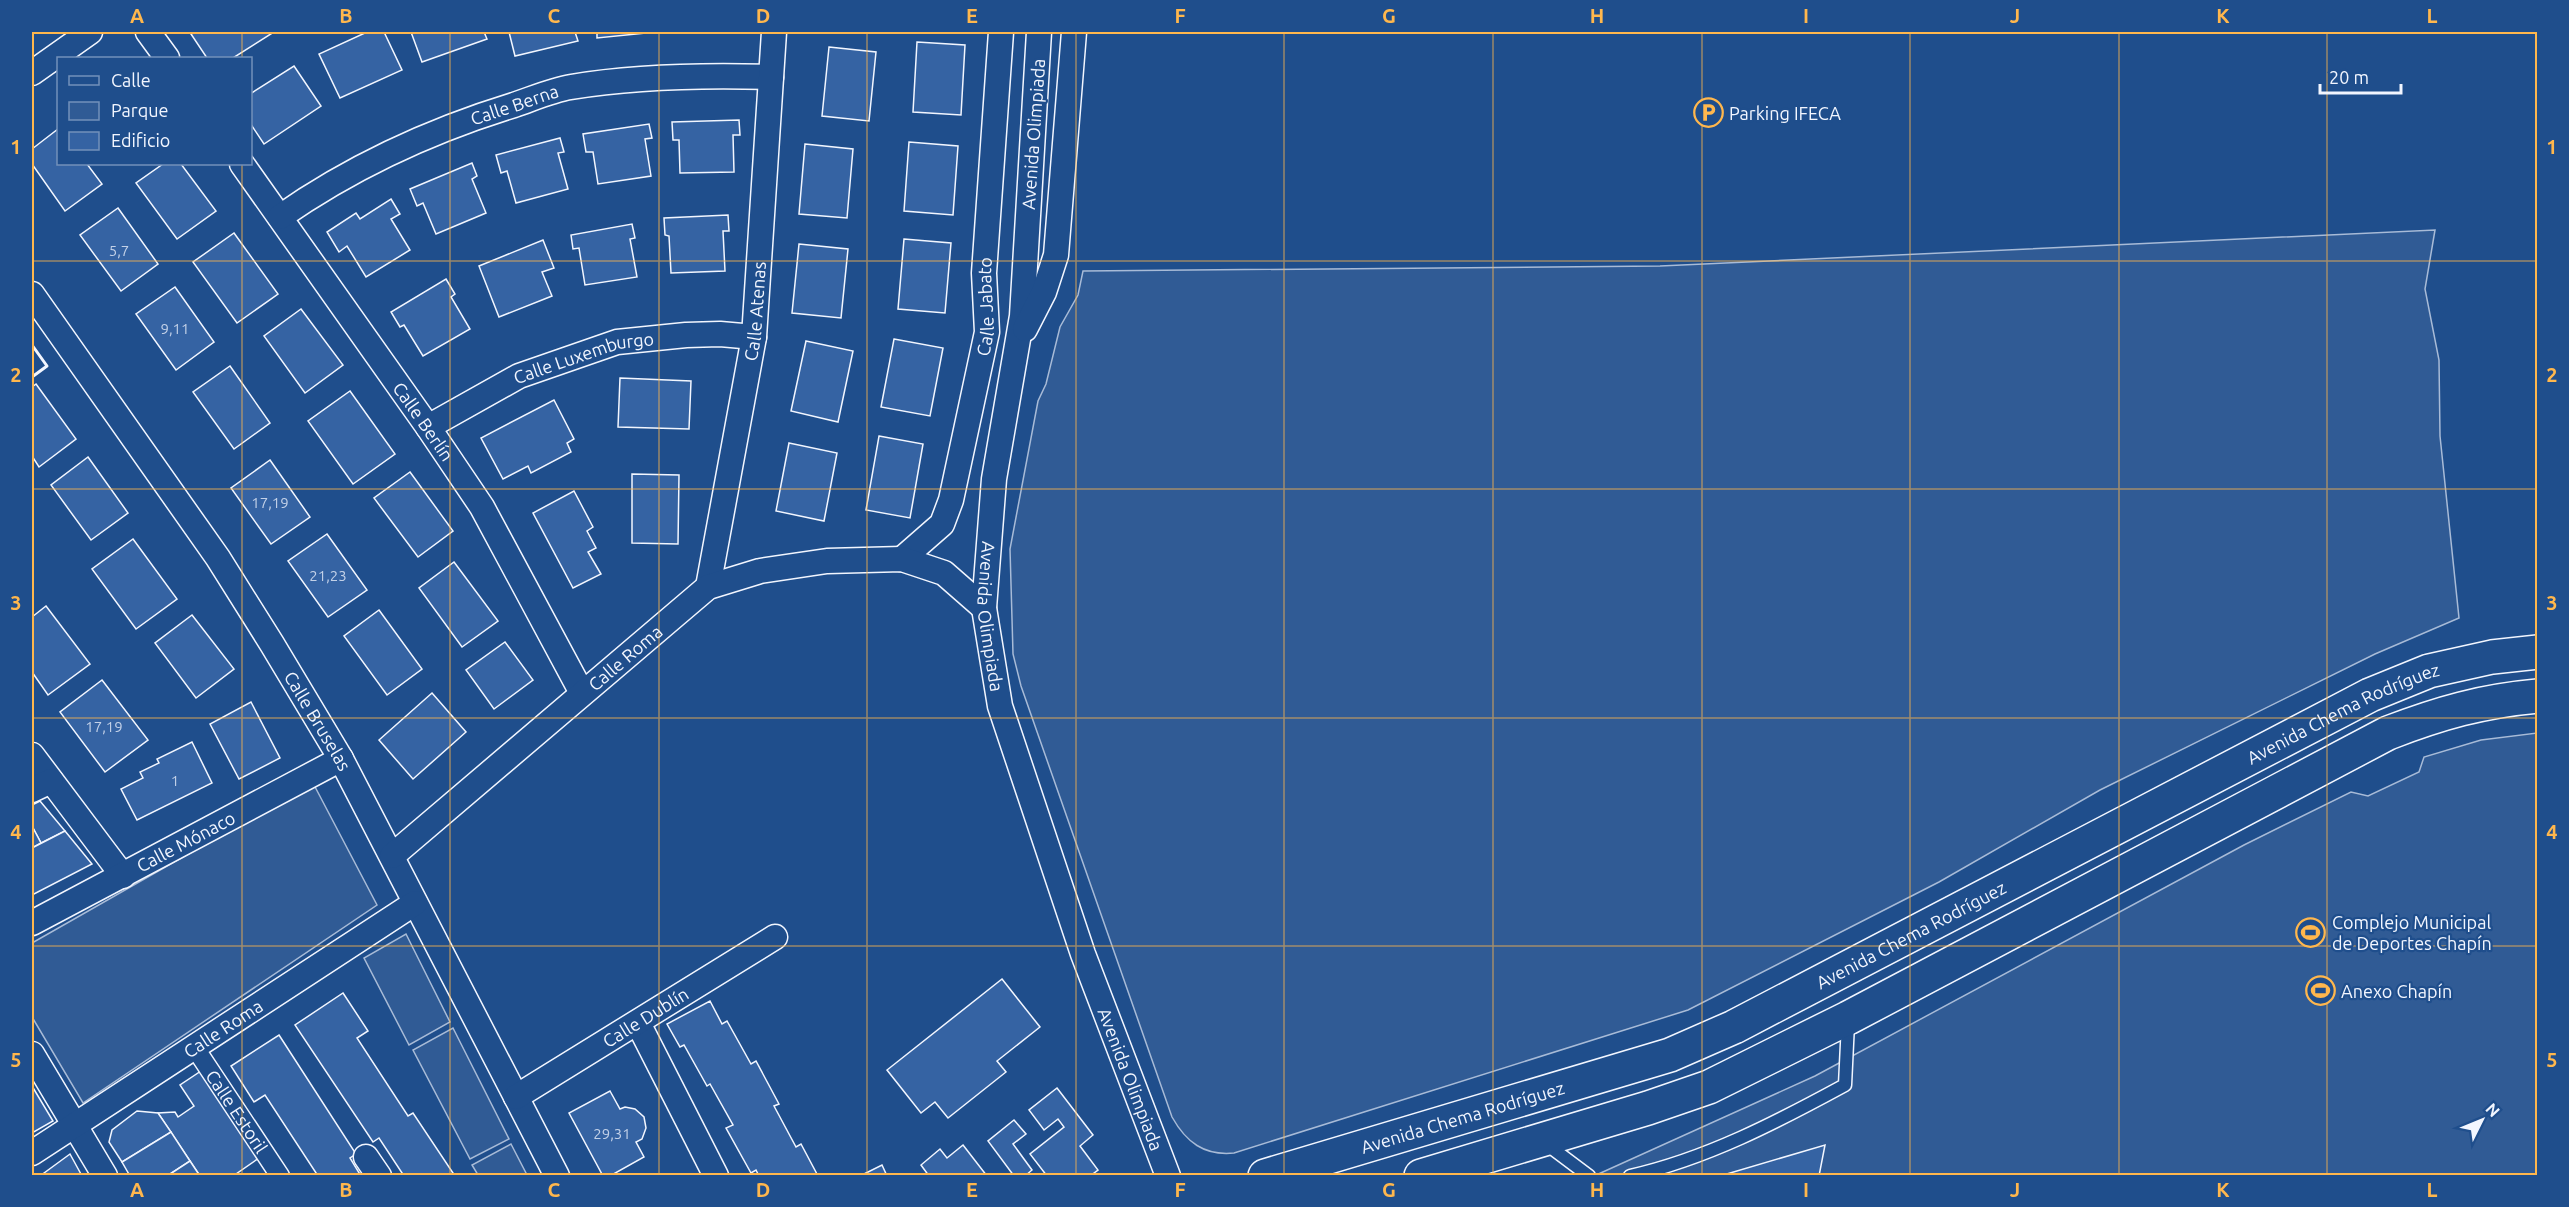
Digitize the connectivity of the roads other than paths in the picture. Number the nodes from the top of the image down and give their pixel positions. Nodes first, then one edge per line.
1 (90, 32) edge
2 (148, 32) edge
3 (774, 32) edge
4 (1001, 32) edge
5 (1040, 32) edge
6 (1074, 32) edge
7 (166, 57) edge
8 (32, 73) edge
9 (771, 77) junction
10 (243, 165) edge
11 (280, 217) junction
12 (32, 294) edge
13 (987, 332) junction
14 (754, 337) junction
15 (1019, 341) junction
16 (428, 427) junction
17 (994, 479) junction
18 (902, 559) junction
19 (708, 587) junction
20 (984, 608) junction
21 (2538, 652) edge
22 (582, 693) junction
23 (2538, 696) edge
24 (32, 755) edge
25 (341, 759) junction
26 (41, 785) edge
27 (392, 856) junction
28 (123, 876) junction
29 (415, 903) junction
30 (32, 923) edge
31 (775, 937) dead end
32 (1848, 1018) junction
33 (638, 1023) junction
34 (195, 1048) junction
35 (32, 1054) edge
36 (516, 1097) junction
37 (76, 1126) junction
38 (1541, 1140) junction
39 (32, 1153) edge
40 (105, 1176) edge
41 (280, 1176) edge
42 (557, 1176) edge
43 (716, 1176) edge
44 (1168, 1176) edge
45 (1265, 1176) edge
46 (1421, 1176) edge
47 (1589, 1176) edge
48 (1630, 1176) edge

1 - 8 street
2 - 7 street
3 - 9 street, Calle Atenas
4 - 13 street, Calle Jabato
5 - 15 street, Avenida Olimpiada
6 - 15 street
9 - 11 street, Calle Berna
9 - 14 street, Calle Atenas
10 - 11 street, Calle Berlín
11 - 16 street, Calle Berlín
12 - 25 street, Calle Bruselas
13 - 17 street
13 - 18 street, Calle Jabato
14 - 16 street, Calle Luxemburgo
14 - 19 street, Calle Atenas
15 - 17 street, Avenida Olimpiada
16 - 22 street, Calle Berlín
17 - 20 street, Avenida Olimpiada
18 - 19 street, Calle Roma
18 - 20 street, Calle Roma
19 - 22 street, Calle Roma
20 - 44 street, Avenida Olimpiada
21 - 45 main road, Avenida Chema Rodríguez
22 - 27 street, Calle Roma
23 - 32 main road, Avenida Chema Rodríguez
24 - 26 street
25 - 27 street, Calle Bruselas
25 - 28 street, Calle Mónaco
26 - 28 street
27 - 29 street, Calle Bruselas
28 - 30 street, Calle Mónaco
29 - 34 street, Calle Roma
29 - 36 street, Calle Bruselas
31 - 33 street, Calle Dublín
32 - 38 main road, Avenida Chema Rodríguez
32 - 48 lane
33 - 36 street, Calle Dublín
33 - 43 street
34 - 37 street, Calle Roma
34 - 41 street, Calle Estoril
35 - 37 street
36 - 42 street, Calle Bruselas
37 - 39 street, Calle Roma
37 - 40 street
38 - 46 main road, Avenida Chema Rodríguez
38 - 47 lane

